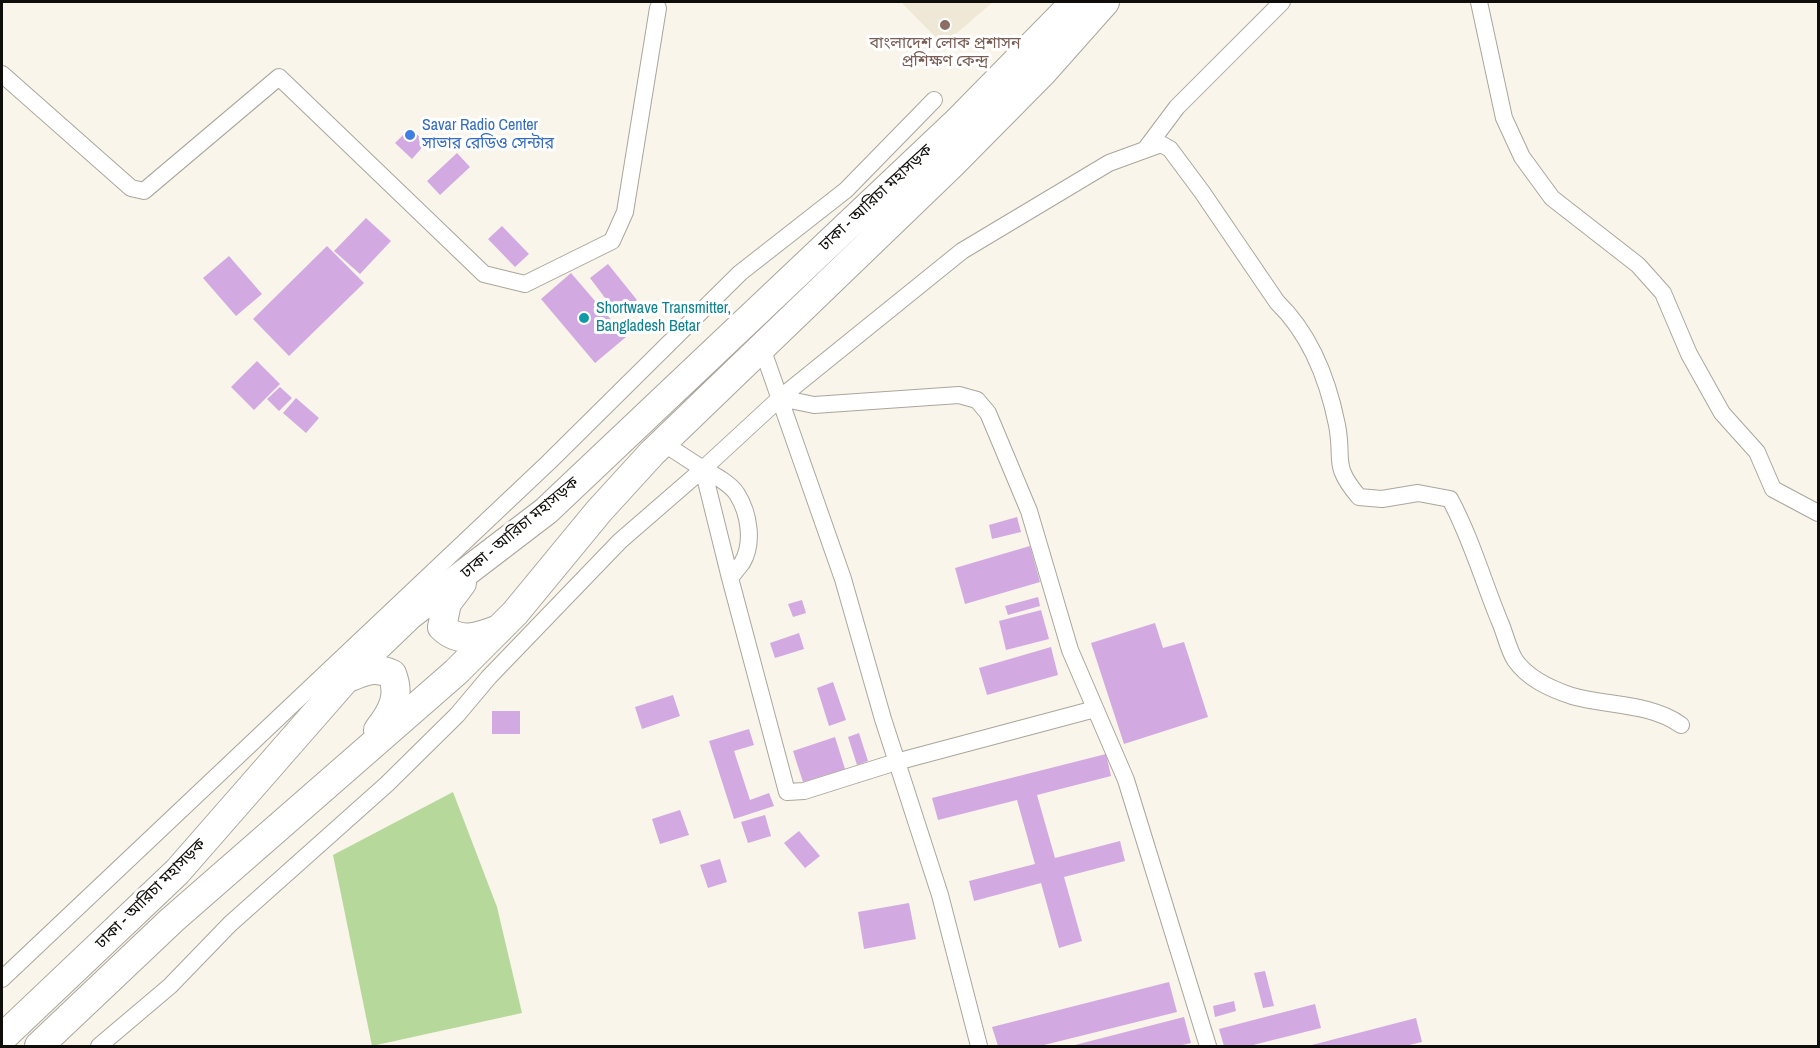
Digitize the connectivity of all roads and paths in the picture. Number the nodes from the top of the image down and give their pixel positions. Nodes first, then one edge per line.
1 (1075, 2) edge
2 (1105, 2) edge
3 (1282, 2) edge
4 (1479, 2) edge
5 (658, 8) dead end
6 (2, 74) edge
7 (934, 100) dead end
8 (1147, 147) junction
9 (762, 348) junction
10 (780, 398) junction
11 (663, 442) junction
12 (702, 469) junction
13 (1818, 513) edge
14 (481, 563) junction
15 (730, 578) junction
16 (499, 629) junction
17 (346, 679) junction
18 (1095, 709) junction
19 (1681, 725) dead end
20 (355, 759) junction
21 (896, 762) junction
22 (2, 980) edge
23 (2, 1038) edge
24 (102, 1045) edge
25 (39, 1047) edge
26 (979, 1047) edge
27 (1208, 1047) edge

1 - 14 highway, ঢাকা - আরিচা মহাসড়ক
2 - 9 highway, ঢাকা - আরিচা মহাসড়ক
3 - 8 street
4 - 13 street
5 - 6 street
7 - 22 street
8 - 10 street
8 - 19 street
9 - 10 street
9 - 11 highway, ঢাকা - আরিচা মহাসড়ক
10 - 12 street
10 - 18 street
10 - 21 street
11 - 12 street
11 - 16 highway, ঢাকা - আরিচা মহাসড়ক
12 - 15 street
12 - 15 street
12 - 24 street
14 - 16 highway
14 - 17 highway, ঢাকা - আরিচা মহাসড়ক
15 - 21 street
16 - 20 highway, ঢাকা - আরিচা মহাসড়ক
17 - 20 highway
17 - 23 highway, ঢাকা - আরিচা মহাসড়ক
18 - 21 street
18 - 27 street
20 - 25 highway, ঢাকা - আরিচা মহাসড়ক
21 - 26 street

